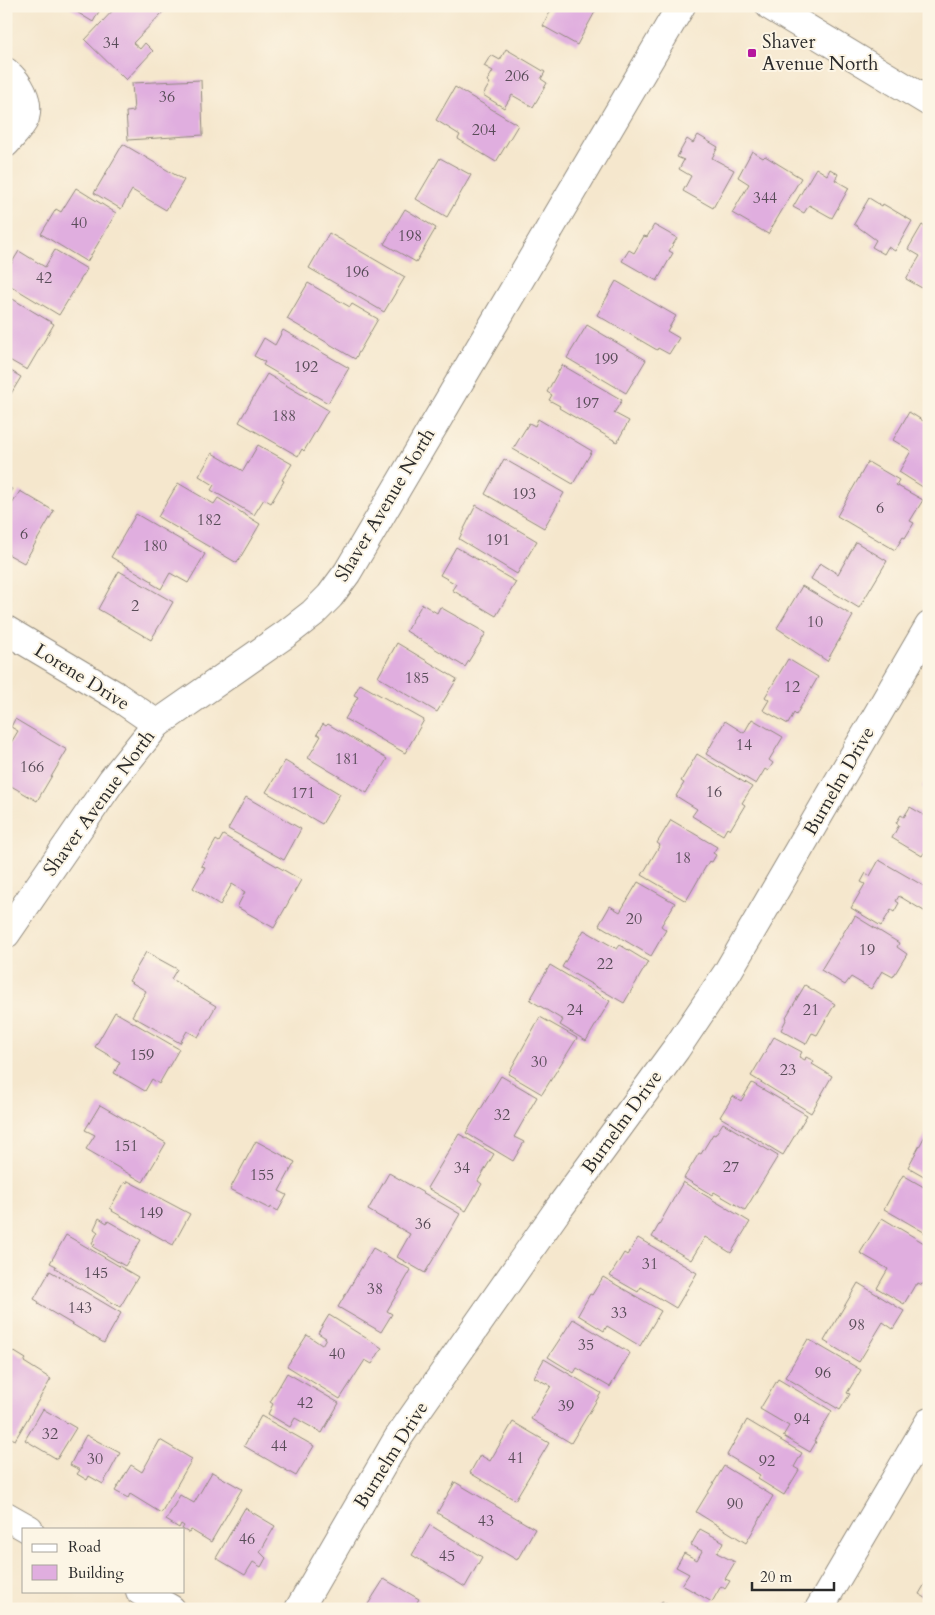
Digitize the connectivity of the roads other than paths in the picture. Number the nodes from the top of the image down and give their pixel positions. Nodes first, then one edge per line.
1 (681, 6) edge
2 (770, 6) edge
3 (6, 72) edge
4 (929, 102) edge
5 (6, 143) edge
6 (929, 626) edge
7 (6, 630) edge
8 (157, 724) junction
9 (6, 934) edge
10 (929, 1422) edge
11 (6, 1516) edge
12 (27, 1528) edge
13 (142, 1592) edge
14 (171, 1609) edge
15 (299, 1609) edge
16 (819, 1609) edge

1 - 8 street, Shaver Avenue North
2 - 4 street
3 - 5 street
6 - 15 street, Burnelm Drive
7 - 8 street, Lorene Drive
8 - 9 street, Shaver Avenue North
10 - 16 street
11 - 12 street
13 - 14 street

